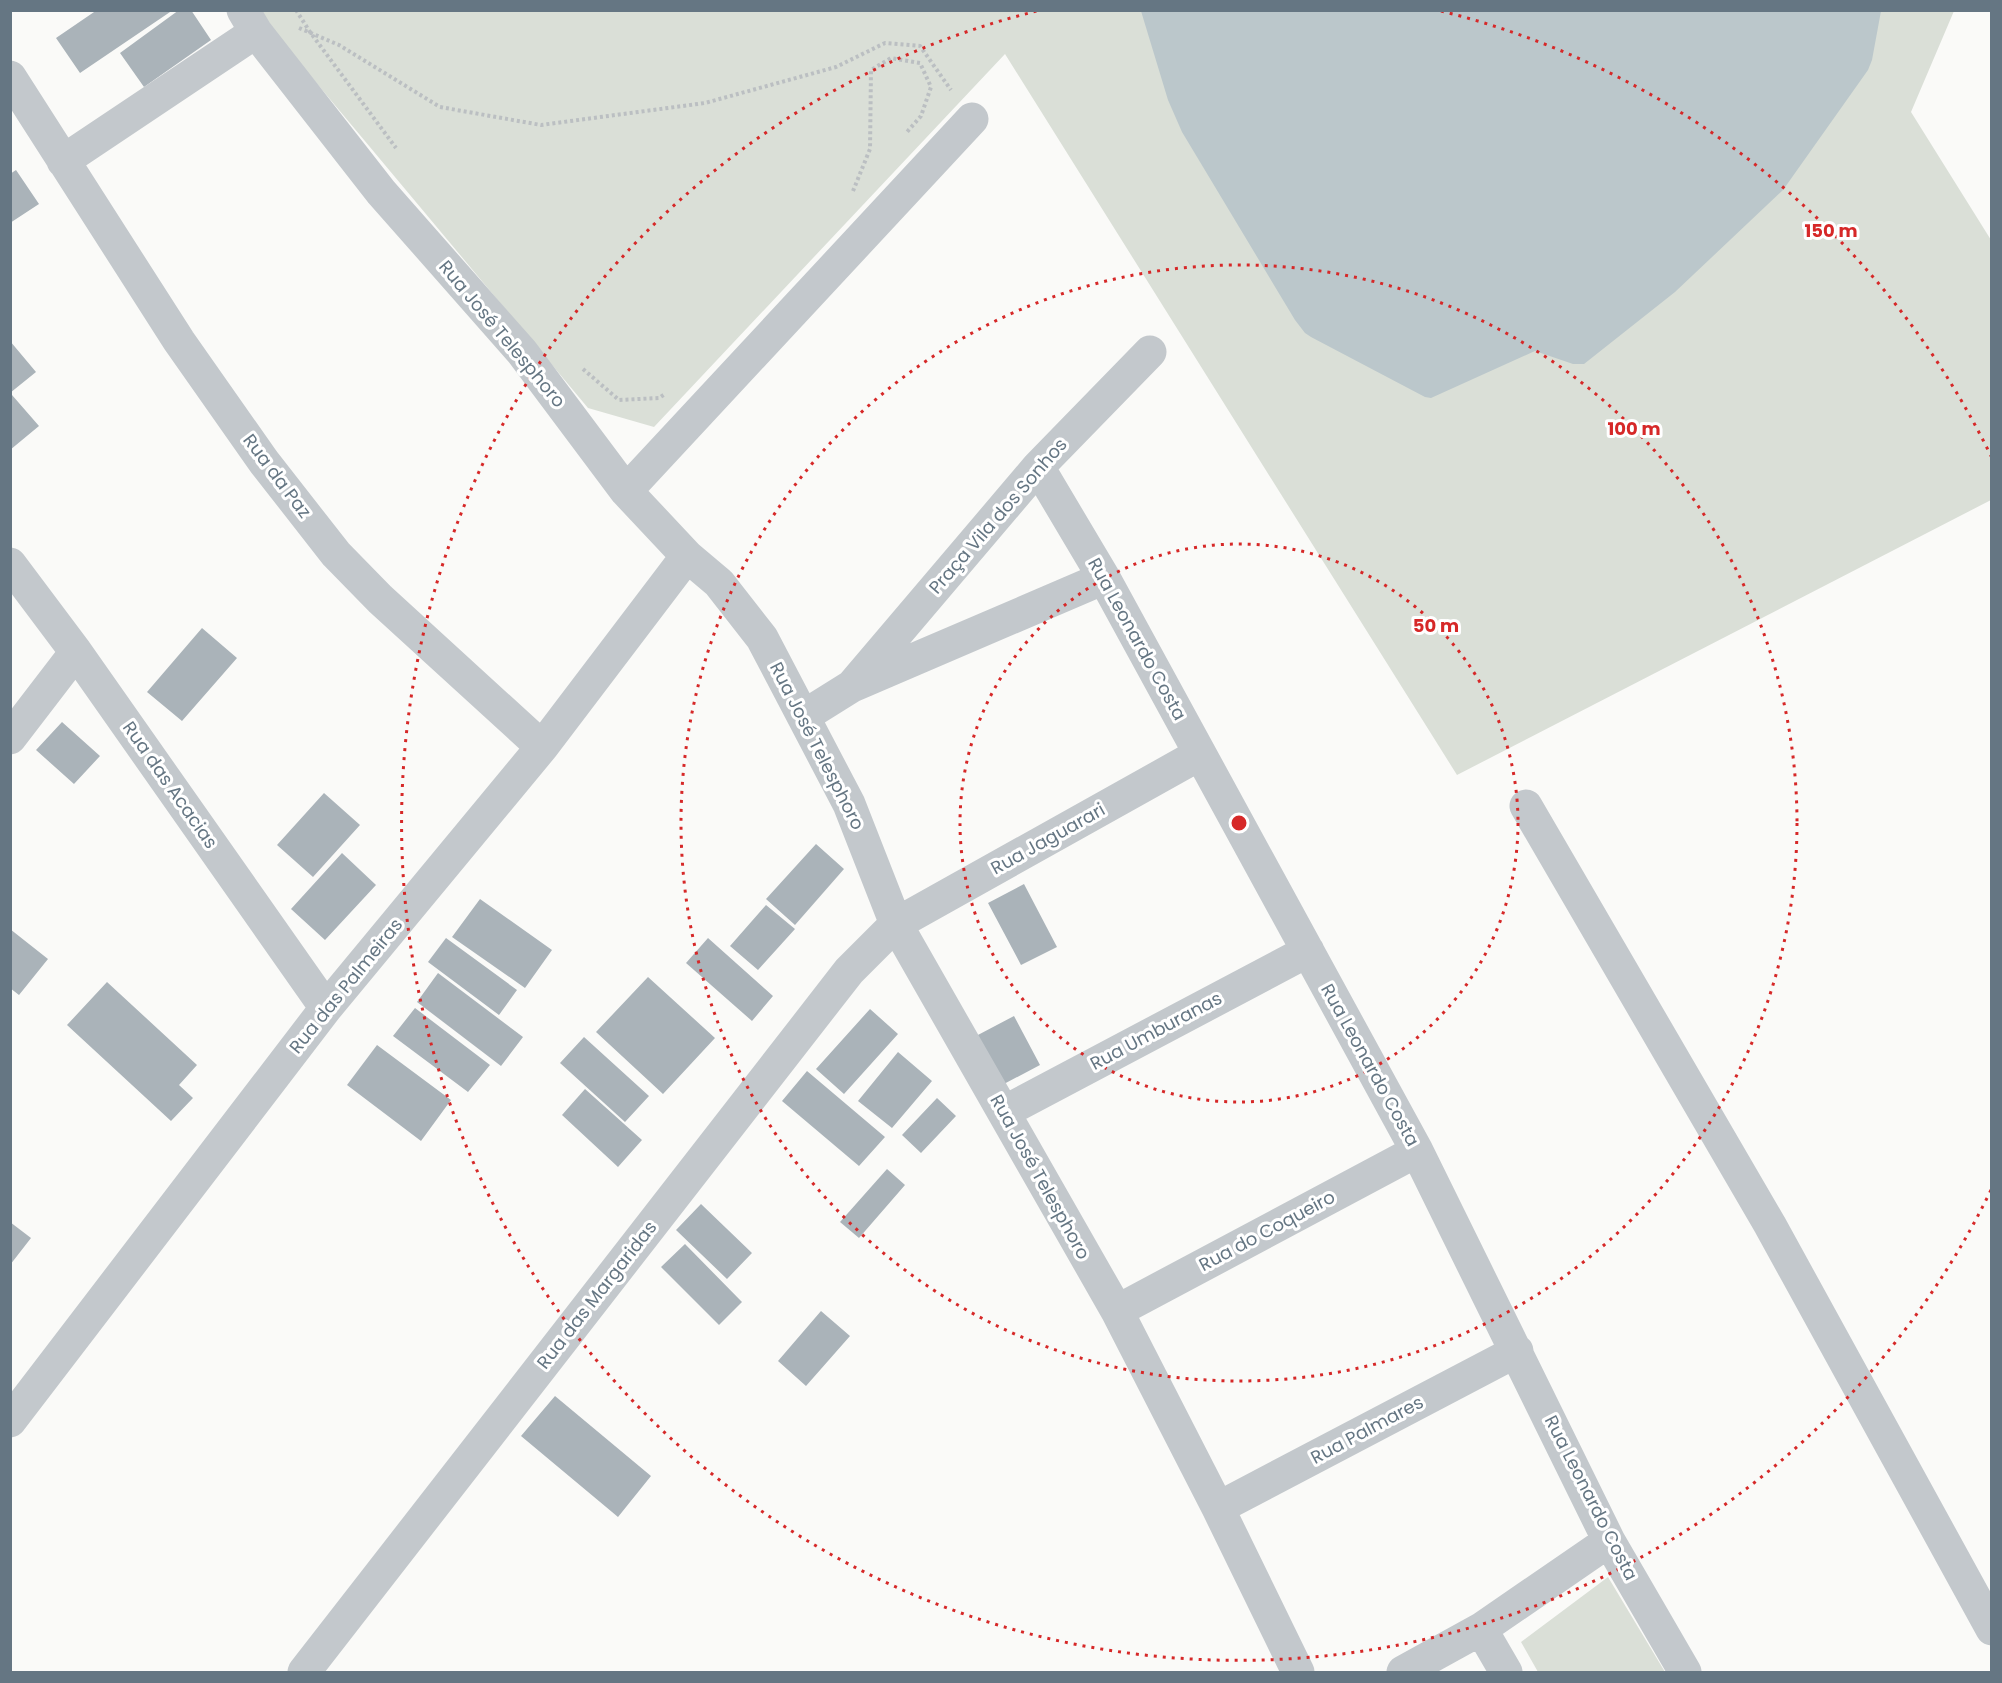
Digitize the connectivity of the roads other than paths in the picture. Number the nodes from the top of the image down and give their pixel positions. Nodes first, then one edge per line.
1 (249, 21) edge
2 (10, 77) edge
3 (972, 119) road end
4 (63, 161) junction
5 (1150, 352) dead end
6 (1038, 467) junction
7 (626, 491) junction
8 (687, 556) junction
9 (10, 564) edge
10 (1104, 578) junction
11 (76, 652) junction
12 (852, 686) junction
13 (804, 716) junction
14 (10, 738) edge
15 (542, 747) junction
16 (1200, 754) junction
17 (1526, 806) dead end
18 (896, 924) junction
19 (1308, 951) junction
20 (326, 1008) junction
21 (1004, 1112) junction
22 (1417, 1151) junction
23 (1117, 1311) junction
24 (1517, 1352) junction
25 (10, 1421) edge
26 (1218, 1508) junction
27 (1610, 1541) junction
28 (1481, 1629) junction
29 (1992, 1629) edge
30 (304, 1672) edge
31 (1298, 1672) edge
32 (1403, 1672) edge
33 (1506, 1672) edge
34 (1685, 1672) edge

1 - 4 street
1 - 7 street, Rua José Telesphoro
2 - 4 street, Rua da Paz
3 - 7 street
4 - 15 street, Rua da Paz
5 - 6 street, Praça Vila dos Sonhos
6 - 10 street, Rua Leonardo Costa
6 - 12 street, Praça Vila dos Sonhos
7 - 8 street, Rua José Telesphoro
8 - 13 street, Rua José Telesphoro
8 - 15 street, Rua das Palmeiras
9 - 11 street, Rua das Acacias
10 - 12 street, Praça Vila dos Sonhos
10 - 16 street, Rua Leonardo Costa
11 - 14 street
11 - 20 street, Rua das Acacias
12 - 13 street, Praça Vila dos Sonhos
13 - 18 street, Rua José Telesphoro
15 - 20 street, Rua das Palmeiras
16 - 18 street, Rua Jaguarari
16 - 19 street, Rua Leonardo Costa
17 - 29 street
18 - 21 street, Rua José Telesphoro
18 - 30 street, Rua das Margaridas
19 - 21 street, Rua Umburanas
19 - 22 street, Rua Leonardo Costa
20 - 25 street, Rua das Palmeiras
21 - 23 street, Rua José Telesphoro
22 - 23 street, Rua do Coqueiro
22 - 24 street, Rua Leonardo Costa
23 - 26 street, Rua José Telesphoro
24 - 26 street, Rua Palmares
24 - 27 street, Rua Leonardo Costa
26 - 31 street, Rua José Telesphoro
27 - 28 street
27 - 34 street, Rua Leonardo Costa
28 - 32 street
28 - 33 street

